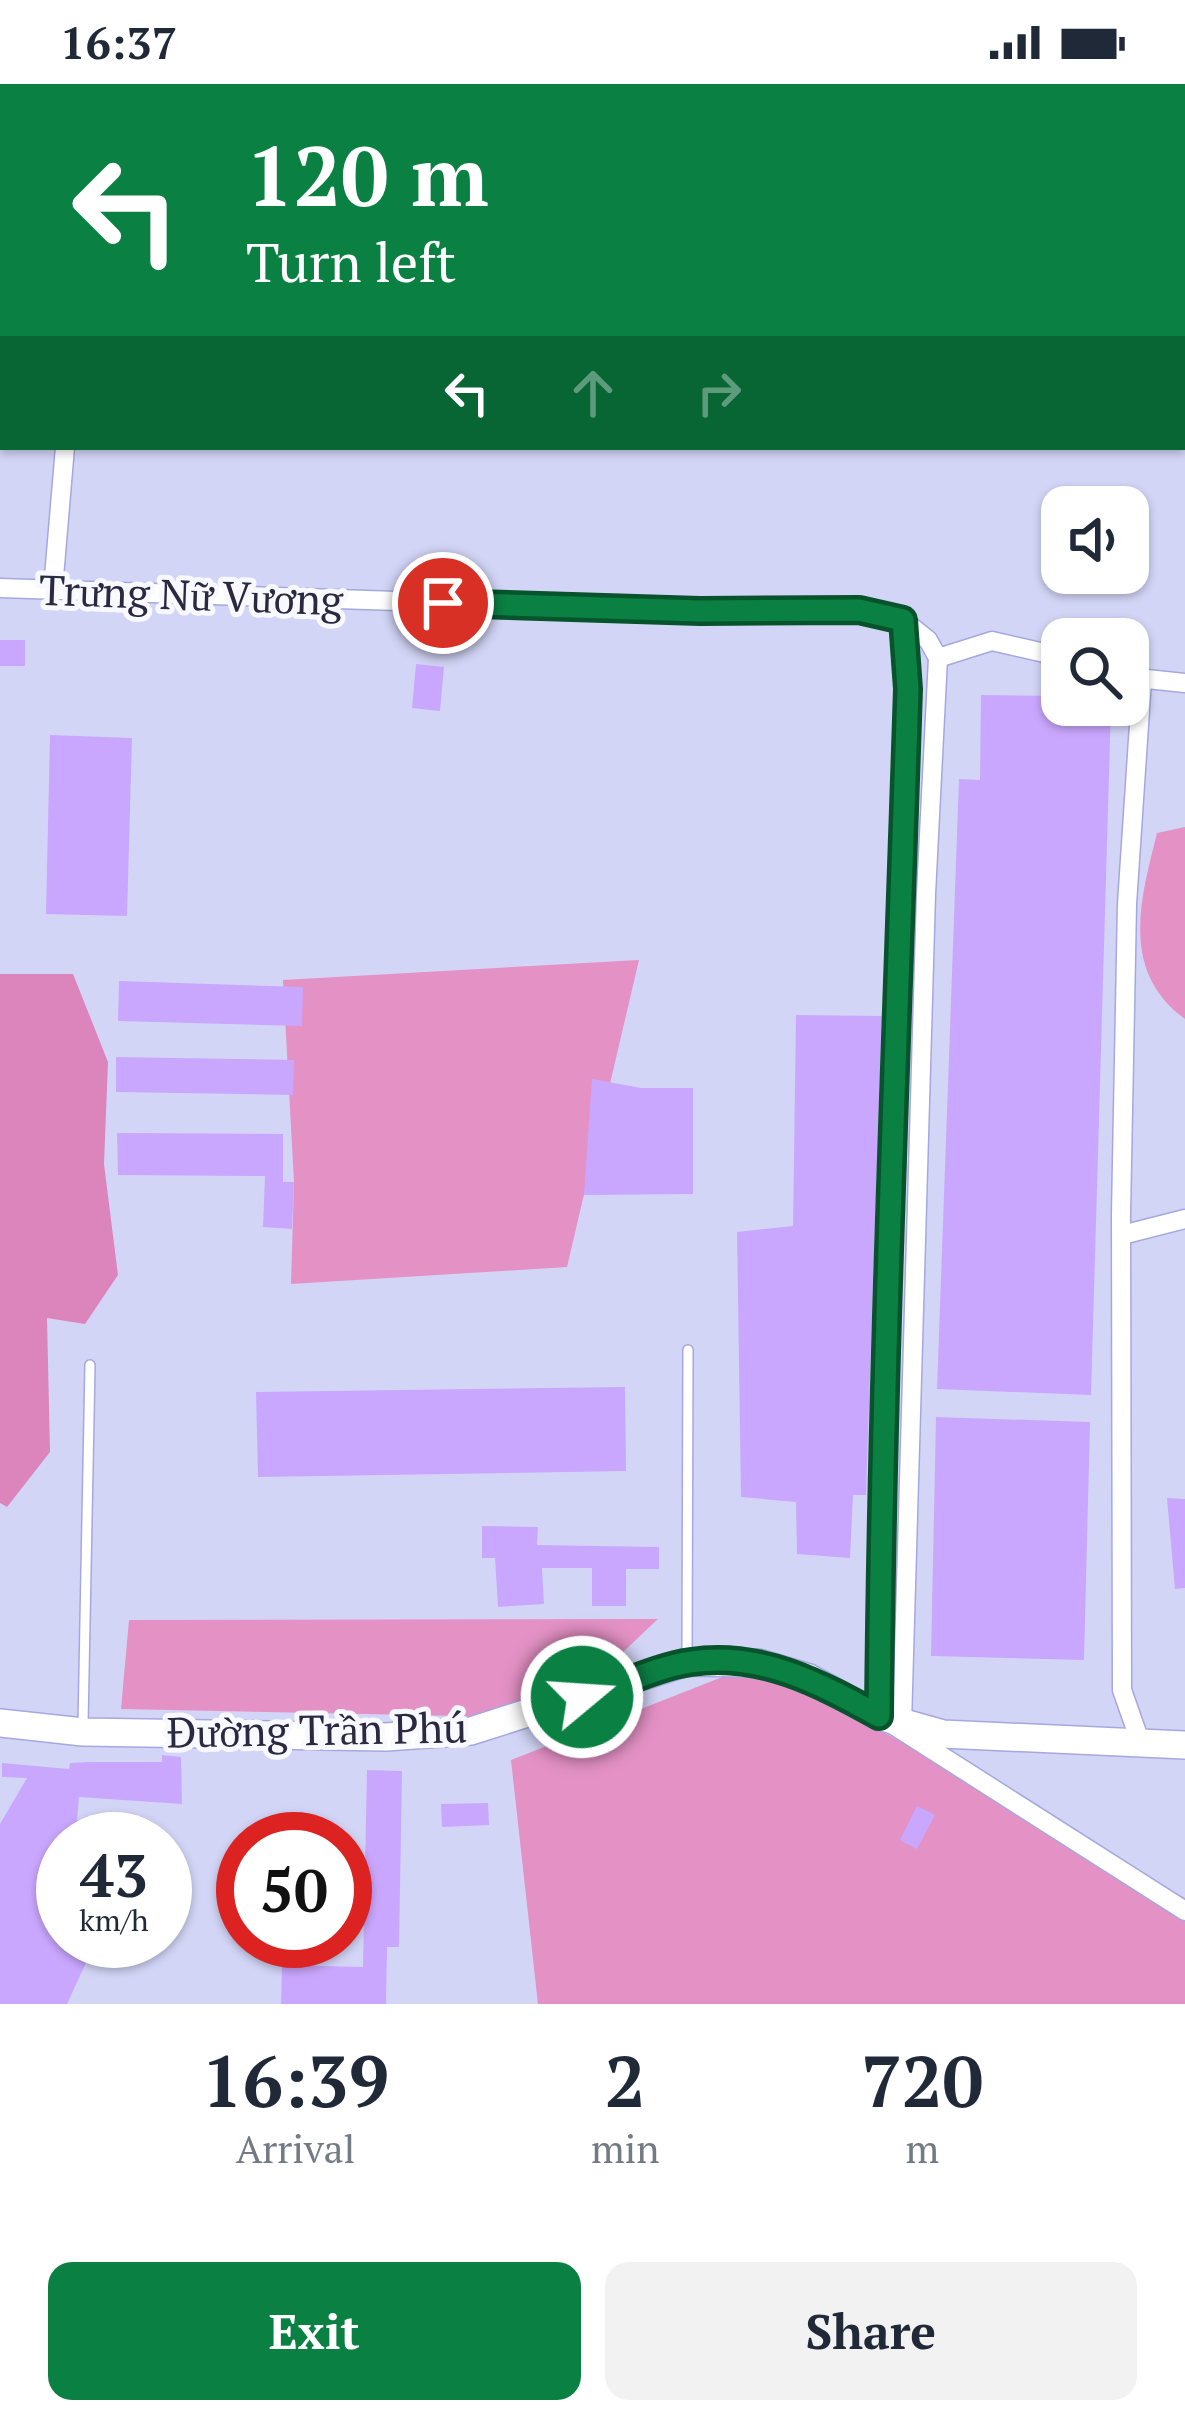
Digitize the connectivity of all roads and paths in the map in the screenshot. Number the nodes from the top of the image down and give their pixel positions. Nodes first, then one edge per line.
1 (65, 450) edge
2 (0, 588) edge
3 (53, 589) junction
4 (903, 620) junction
5 (1041, 652) edge
6 (938, 658) junction
7 (1149, 679) edge
8 (1185, 683) edge
9 (1133, 726) edge
10 (1185, 1220) edge
11 (1122, 1235) junction
12 (688, 1350) dead end
13 (90, 1365) dead end
14 (688, 1662) junction
15 (891, 1719) junction
16 (0, 1723) edge
17 (83, 1732) junction
18 (1141, 1744) junction
19 (1185, 1744) edge
20 (1185, 1911) edge

1 - 3 street
2 - 3 street, Trưng Nữ Vương
3 - 4 street, Trưng Nữ Vương
4 - 6 street
4 - 15 street
5 - 6 street
6 - 15 street
7 - 8 street
9 - 11 street
10 - 11 street
11 - 18 street
12 - 14 lane
13 - 17 lane
14 - 15 main road, Đường Trần Phú
14 - 17 main road, Đường Trần Phú
15 - 18 main road, Đường Trần Phú
15 - 20 street
16 - 17 main road, Đường Trần Phú
18 - 19 main road, Đường Trần Phú

